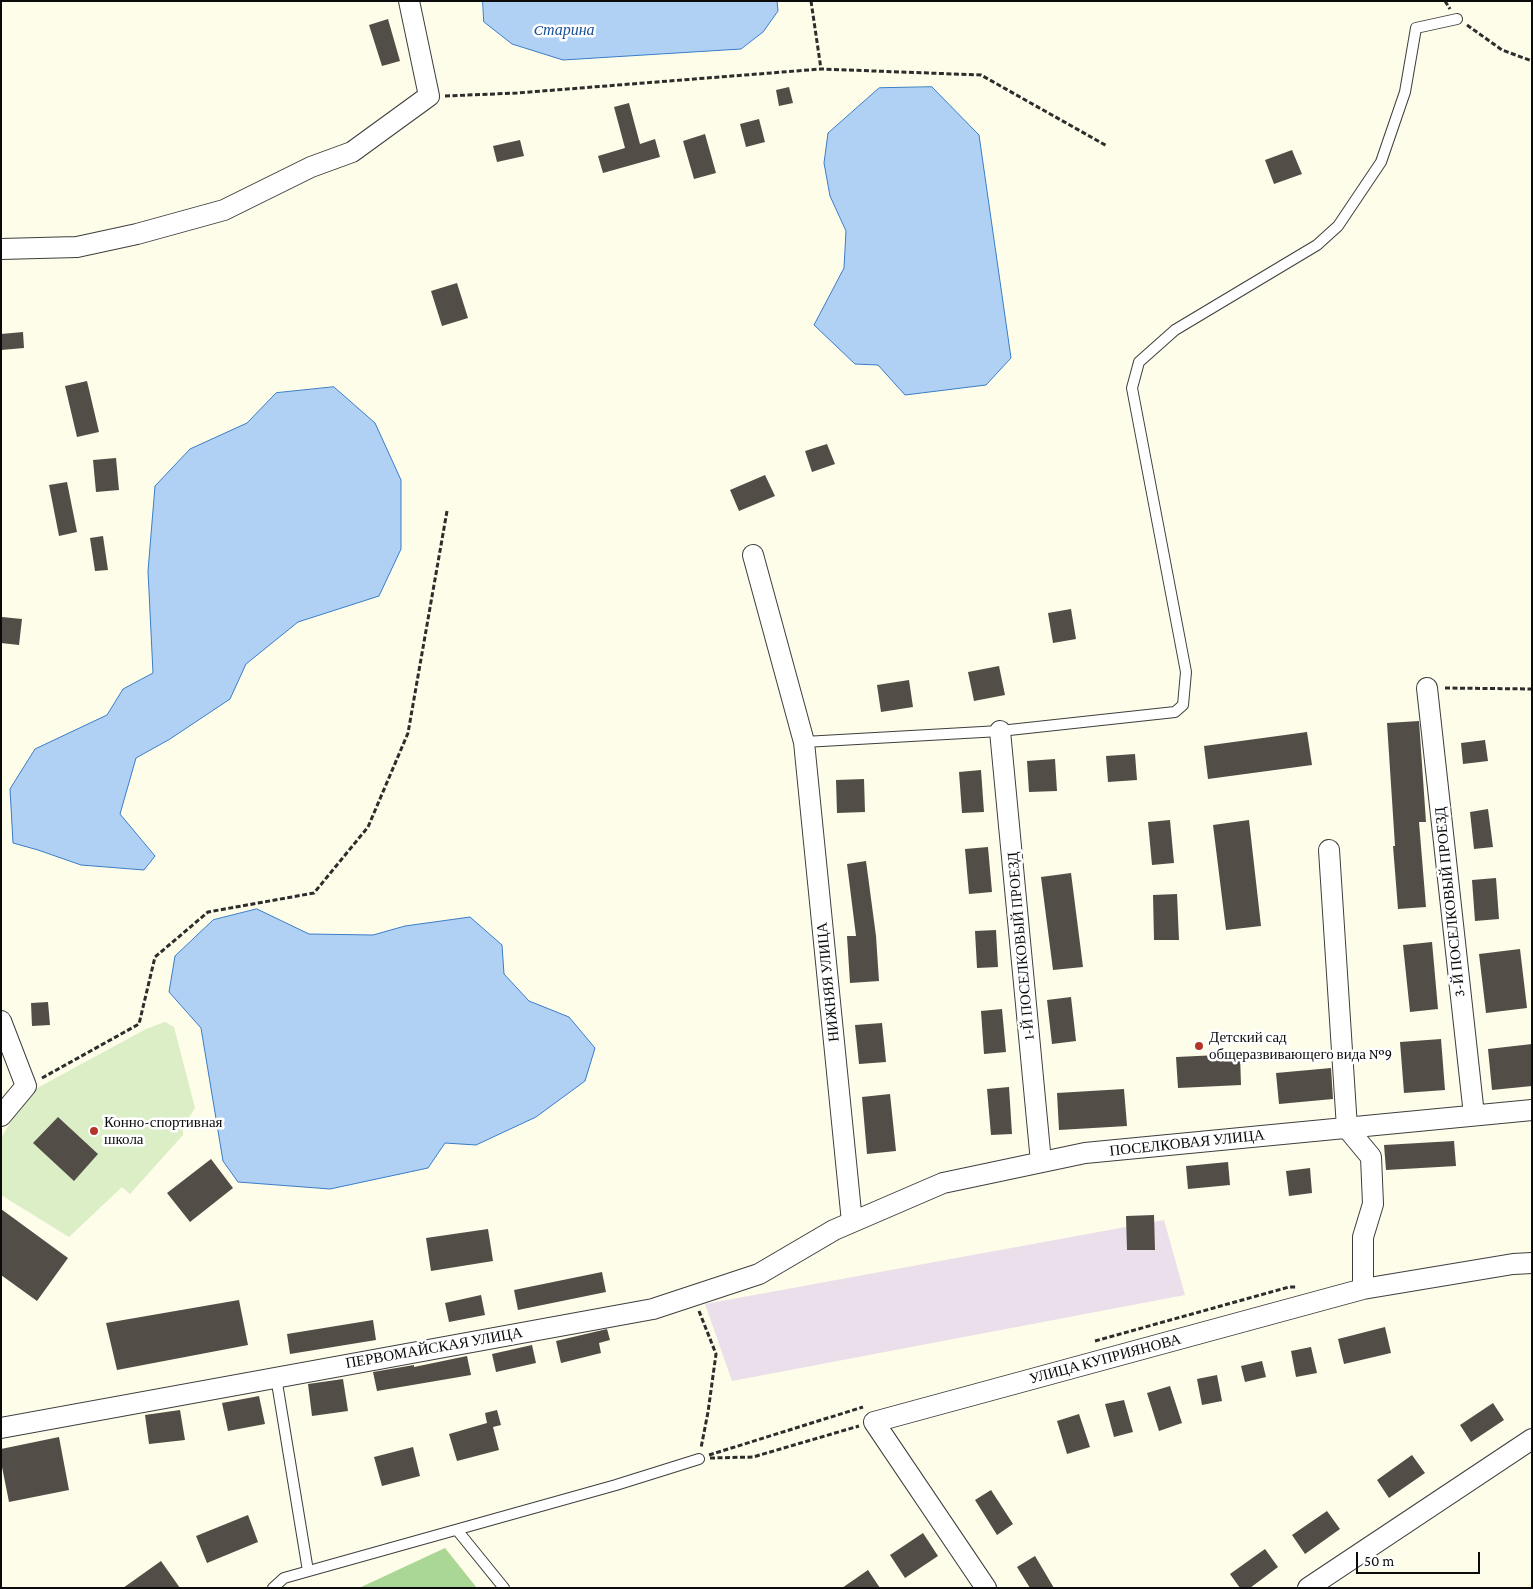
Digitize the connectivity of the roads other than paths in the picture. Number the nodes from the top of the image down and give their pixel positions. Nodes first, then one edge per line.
1 (409, 1) edge
2 (1457, 19) road end
3 (1, 248) edge
4 (753, 555) dead end
5 (1427, 688) road end
6 (1000, 731) junction
7 (804, 742) junction
8 (1329, 850) dead end
9 (1, 1021) edge
10 (1532, 1110) edge
11 (1474, 1115) junction
12 (1, 1116) edge
13 (1348, 1128) junction
14 (1041, 1162) junction
15 (852, 1222) junction
16 (1532, 1263) edge
17 (1363, 1289) junction
18 (276, 1376) junction
19 (1, 1428) edge
20 (1532, 1439) edge
21 (699, 1459) road end
22 (457, 1530) junction
23 (308, 1571) junction
24 (273, 1588) edge
25 (504, 1588) edge
26 (986, 1588) edge
27 (1308, 1588) edge

1 - 3 street
2 - 6 lane
4 - 7 street, НИЖНЯЯ УЛИЦА
5 - 11 street, 3-Й ПОСЕЛКОВЫЙ ПРОЕЗД
6 - 7 lane
6 - 14 street, 1-Й ПОСЕЛКОВЫЙ ПРОЕЗД
7 - 15 street, НИЖНЯЯ УЛИЦА
8 - 13 street
9 - 12 street
10 - 11 street, ПОСЕЛКОВАЯ УЛИЦА
11 - 13 street, ПОСЕЛКОВАЯ УЛИЦА
13 - 14 street, ПОСЕЛКОВАЯ УЛИЦА
13 - 17 street
14 - 15 street, ПОСЕЛКОВАЯ УЛИЦА
15 - 18 street, ПЕРВОМАЙСКАЯ УЛИЦА
16 - 17 street, УЛИЦА КУПРИЯНОВА
17 - 26 street, УЛИЦА КУПРИЯНОВА
18 - 19 street, ПЕРВОМАЙСКАЯ УЛИЦА
18 - 23 lane
20 - 27 street
21 - 22 lane
22 - 23 lane
22 - 25 lane
23 - 24 lane

